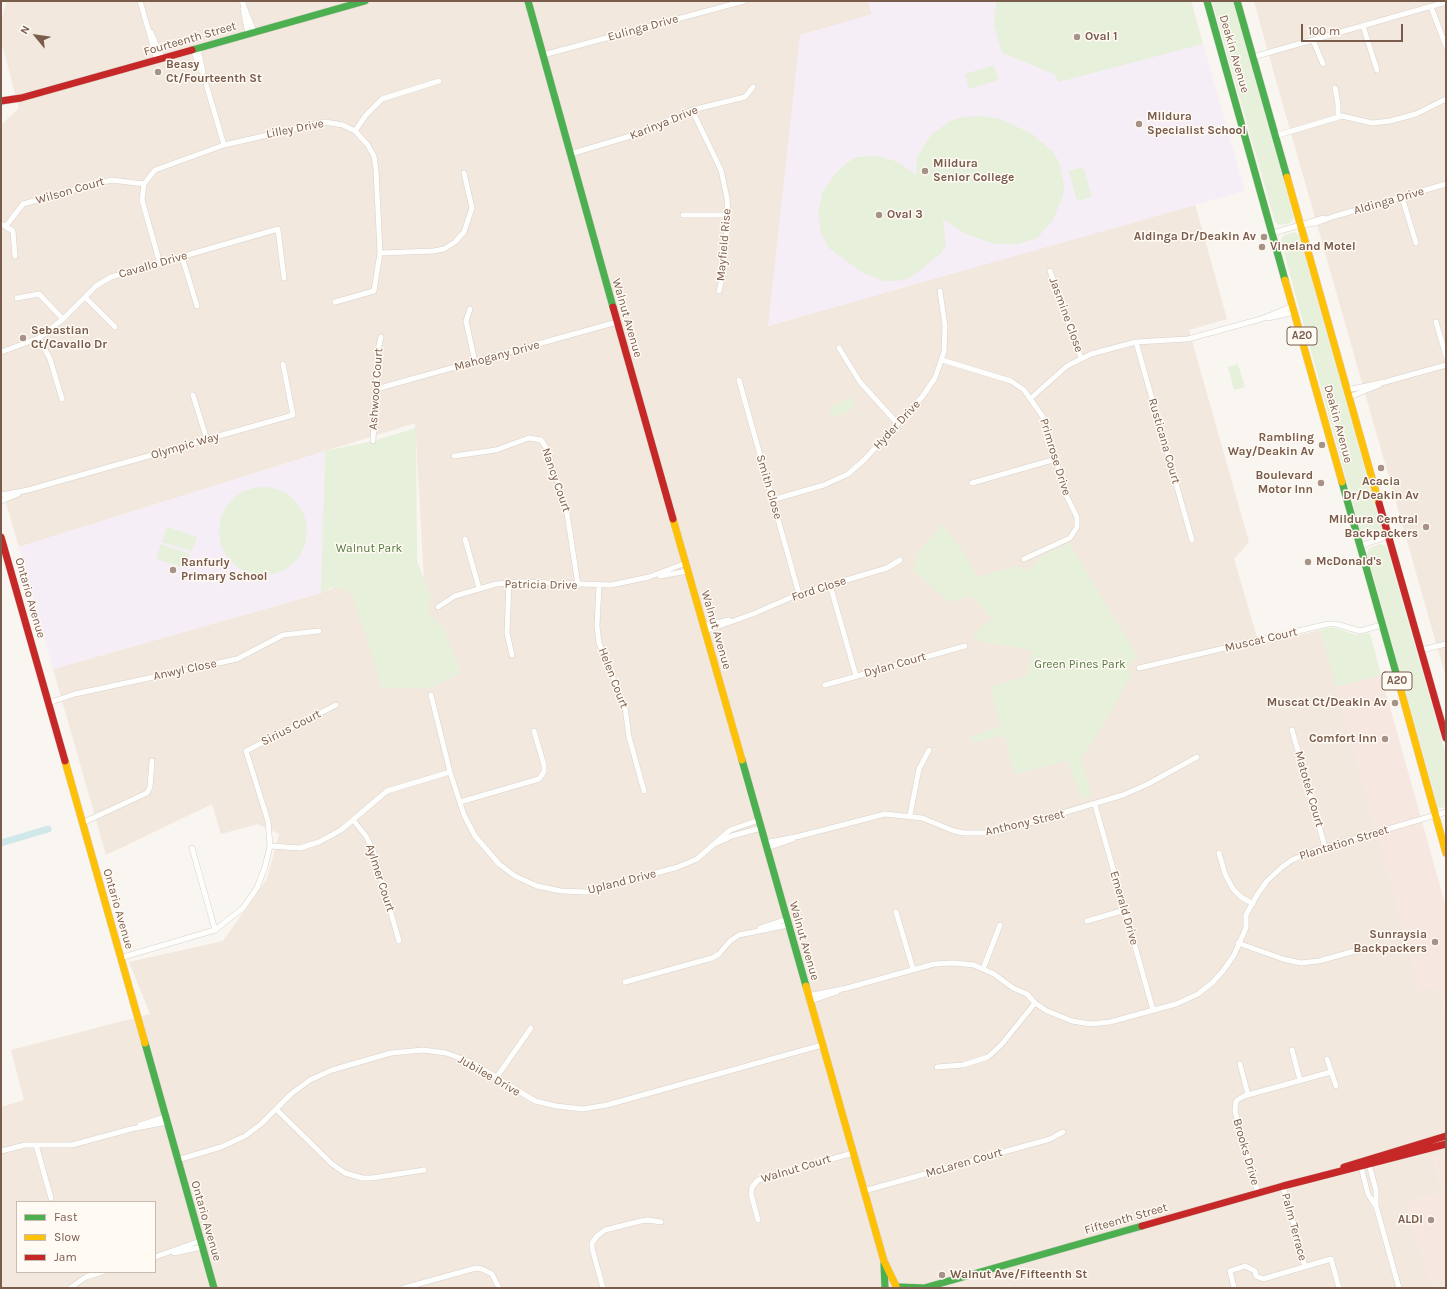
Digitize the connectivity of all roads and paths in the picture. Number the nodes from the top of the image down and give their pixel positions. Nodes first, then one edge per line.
1 (140, 1) edge
2 (365, 1) edge
3 (744, 1) edge
4 (1207, 1) edge
5 (1237, 1) edge
6 (242, 2) edge
7 (528, 2) edge
8 (1446, 2) edge
9 (1431, 7) junction
10 (1362, 26) junction
11 (251, 33) junction
12 (1313, 40) junction
13 (1446, 46) edge
14 (195, 49) junction
15 (543, 56) junction
16 (1253, 57) junction
17 (159, 59) junction
18 (1324, 64) dead end
19 (1378, 70) dead end
20 (439, 81) dead end
21 (753, 87) dead end
22 (1335, 88) dead end
23 (21, 98) junction
24 (1446, 99) edge
25 (1, 101) edge
26 (1, 106) edge
27 (692, 110) junction
28 (1338, 117) junction
29 (355, 131) junction
30 (1275, 136) junction
31 (224, 145) junction
32 (570, 154) junction
33 (464, 173) dead end
34 (144, 184) junction
35 (1446, 184) edge
36 (1402, 197) junction
37 (728, 214) junction
38 (683, 215) dead end
39 (3, 225) edge
40 (1301, 225) junction
41 (1273, 233) junction
42 (1416, 243) dead end
43 (380, 253) junction
44 (15, 256) dead end
45 (182, 257) junction
46 (160, 264) junction
47 (1050, 272) dead end
48 (284, 278) dead end
49 (719, 291) dead end
50 (940, 291) dead end
51 (85, 297) junction
52 (17, 298) dead end
53 (335, 302) dead end
54 (197, 306) dead end
55 (470, 309) dead end
56 (1294, 309) junction
57 (63, 319) junction
58 (617, 322) junction
59 (1436, 322) dead end
60 (115, 327) dead end
61 (381, 337) dead end
62 (39, 338) junction
63 (1136, 342) junction
64 (839, 348) dead end
65 (1, 352) edge
66 (1446, 356) edge
67 (1081, 358) junction
68 (942, 360) junction
69 (475, 362) junction
70 (283, 364) dead end
71 (1446, 365) edge
72 (739, 380) dead end
73 (376, 389) junction
74 (1348, 393) junction
75 (193, 395) dead end
76 (1031, 398) junction
77 (62, 399) dead end
78 (898, 424) junction
79 (206, 440) junction
80 (373, 441) dead end
81 (454, 456) dead end
82 (1056, 459) junction
83 (972, 483) dead end
84 (28, 490) junction
85 (1, 495) edge
86 (772, 500) junction
87 (1, 501) edge
88 (1, 536) edge
89 (1389, 536) junction
90 (465, 539) dead end
91 (1192, 540) dead end
92 (1360, 546) junction
93 (1024, 559) dead end
94 (900, 560) dead end
95 (687, 567) junction
96 (509, 582) junction
97 (578, 585) junction
98 (830, 585) junction
99 (599, 586) junction
100 (479, 588) junction
101 (799, 594) junction
102 (438, 607) dead end
103 (1382, 625) junction
104 (704, 628) junction
105 (319, 631) dead end
106 (1446, 644) edge
107 (966, 646) dead end
108 (1421, 650) junction
109 (512, 655) dead end
110 (1139, 668) dead end
111 (856, 676) junction
112 (825, 685) dead end
113 (431, 695) dead end
114 (48, 702) junction
115 (336, 706) dead end
116 (534, 730) dead end
117 (1292, 730) dead end
118 (1446, 738) edge
119 (929, 750) dead end
120 (1197, 757) dead end
121 (152, 761) dead end
122 (450, 772) junction
123 (644, 791) dead end
124 (460, 802) junction
125 (1095, 805) junction
126 (1446, 812) edge
127 (910, 815) junction
128 (1436, 816) junction
129 (353, 820) junction
130 (758, 820) junction
131 (82, 824) junction
132 (761, 828) junction
133 (714, 845) junction
134 (270, 846) junction
135 (766, 846) junction
136 (1325, 847) junction
137 (192, 848) dead end
138 (1219, 853) dead end
139 (1446, 853) edge
140 (1253, 904) junction
141 (1125, 910) junction
142 (896, 912) dead end
143 (1087, 921) dead end
144 (788, 922) junction
145 (1000, 925) dead end
146 (215, 930) junction
147 (399, 941) dead end
148 (1238, 943) junction
149 (1362, 949) dead end
150 (120, 958) junction
151 (913, 969) junction
152 (984, 969) junction
153 (625, 982) dead end
154 (809, 999) junction
155 (1035, 1004) junction
156 (1153, 1010) junction
157 (530, 1028) dead end
158 (822, 1045) junction
159 (1292, 1050) dead end
160 (1328, 1059) dead end
161 (1240, 1064) dead end
162 (937, 1067) dead end
163 (1331, 1072) junction
164 (496, 1078) junction
165 (1300, 1080) junction
166 (1336, 1086) dead end
167 (1248, 1095) junction
168 (276, 1109) junction
169 (166, 1119) junction
170 (1063, 1132) dead end
171 (1446, 1136) edge
172 (1446, 1144) edge
173 (36, 1145) junction
174 (1, 1150) edge
175 (853, 1153) junction
176 (177, 1160) junction
177 (1368, 1162) junction
178 (1360, 1164) junction
179 (424, 1170) dead end
180 (1283, 1186) junction
181 (864, 1191) junction
182 (1258, 1193) junction
183 (51, 1198) dead end
184 (1376, 1206) junction
185 (758, 1220) dead end
186 (661, 1222) dead end
187 (201, 1244) junction
188 (156, 1257) edge
189 (884, 1260) junction
190 (1305, 1267) junction
191 (99, 1273) edge
192 (899, 1287) edge
193 (70, 1288) edge
194 (214, 1288) edge
195 (404, 1288) edge
196 (499, 1288) edge
197 (603, 1288) edge
198 (886, 1288) edge
199 (925, 1288) edge
200 (1234, 1288) edge
201 (1339, 1288) edge
202 (1399, 1288) edge

1 - 17 street
2 - 11 main road, Fourteenth Street
3 - 15 street, Eulinga Drive
4 - 41 main road, Deakin Avenue / A20
5 - 16 main road, Deakin Avenue / A20
6 - 11 street
7 - 15 main road, Walnut Avenue
8 - 9 street
9 - 10 street
9 - 13 street
10 - 12 street
10 - 19 street
11 - 14 main road, Fourteenth Street
12 - 16 street
12 - 18 street
14 - 17 main road, Fourteenth Street
14 - 31 street
15 - 32 main road, Walnut Avenue
16 - 30 main road, Deakin Avenue / A20
17 - 23 main road, Fourteenth Street
20 - 29 street
21 - 27 street, Karinya Drive
22 - 28 street
23 - 25 main road, Fourteenth Street
23 - 26 main road, Fourteenth Street
24 - 28 street
27 - 32 street, Karinya Drive
27 - 37 street, Mayfield Rise
28 - 30 street
29 - 31 street, Lilley Drive
29 - 43 street, Lilley Drive
30 - 40 main road, Deakin Avenue / A20
31 - 34 street, Lilley Drive
32 - 58 main road, Walnut Avenue
33 - 43 street
34 - 39 street, Wilson Court
34 - 46 street
35 - 36 street, Aldinga Drive
36 - 40 street, Aldinga Drive
36 - 42 street
37 - 38 street
37 - 49 street, Mayfield Rise
39 - 44 street, Wilson Court
40 - 41 street, Aldinga Drive
40 - 74 main road, Deakin Avenue / A20
41 - 56 main road, Deakin Avenue / A20
43 - 53 street, Lilley Drive
45 - 46 street, Cavallo Drive
45 - 48 street, Cavallo Drive
45 - 54 street
46 - 51 street, Cavallo Drive
47 - 67 street, Jasmine Close
50 - 68 street, Hyder Drive
51 - 57 street, Cavallo Drive
51 - 60 street
52 - 57 street
55 - 69 street
56 - 63 street
56 - 92 main road, Deakin Avenue / A20
57 - 62 street, Cavallo Drive
58 - 69 street, Mahogany Drive
58 - 95 main road, Walnut Avenue
59 - 66 street
61 - 73 street, Ashwood Court
62 - 65 street, Cavallo Drive
62 - 77 street
63 - 67 street
63 - 91 street, Rusticana Court
64 - 78 street
67 - 76 street
68 - 76 street, Primrose Drive
68 - 78 street, Hyder Drive
69 - 73 street, Mahogany Drive
70 - 79 street, Olympic Way
71 - 74 street
72 - 86 street, Smith Close
73 - 80 street, Ashwood Court
74 - 89 main road, Deakin Avenue / A20
75 - 79 street
76 - 82 street, Primrose Drive
78 - 86 street, Hyder Drive
79 - 84 street, Olympic Way
81 - 97 street, Nancy Court
82 - 83 street
82 - 93 street, Primrose Drive
84 - 85 street, Olympic Way
84 - 87 street, Olympic Way
86 - 101 street, Smith Close
88 - 114 main road, Ontario Avenue
89 - 92 street
89 - 108 main road, Deakin Avenue / A20
90 - 100 street
92 - 103 main road, Deakin Avenue / A20
94 - 98 street, Ford Close
95 - 99 street, Patricia Drive
95 - 104 main road, Walnut Avenue
96 - 97 street, Patricia Drive
96 - 100 street, Patricia Drive
96 - 109 street
97 - 99 street, Patricia Drive
98 - 101 street, Ford Close
98 - 111 street
99 - 123 street, Helen Court
100 - 102 street, Patricia Drive
101 - 104 street, Ford Close
103 - 110 street, Muscat Court
103 - 128 main road, Deakin Avenue / A20
104 - 130 main road, Walnut Avenue
105 - 114 street, Anwyl Close
106 - 108 street
107 - 111 street, Dylan Court
108 - 118 main road, Deakin Avenue / A20
111 - 112 street, Dylan Court
113 - 122 street, Upland Drive
114 - 131 main road, Ontario Avenue
115 - 134 street, Sirius Court
116 - 124 street
117 - 136 street, Matotek Court
119 - 127 street
120 - 125 street, Anthony Street
121 - 131 street
122 - 124 street, Upland Drive
122 - 129 street
124 - 133 street, Upland Drive
125 - 127 street, Anthony Street
125 - 141 street, Emerald Drive
126 - 128 street, Plantation Street
127 - 135 street, Anthony Street
128 - 136 street, Plantation Street
128 - 139 main road, Deakin Avenue / A20
129 - 134 street
129 - 147 street, Aylmer Court
130 - 132 main road, Walnut Avenue
130 - 133 street, Upland Drive
131 - 150 main road, Ontario Avenue
132 - 133 street, Upland Drive
132 - 135 main road, Walnut Avenue
134 - 146 street
135 - 144 main road, Walnut Avenue
136 - 140 street, Plantation Street
137 - 146 street
138 - 140 street
140 - 148 street, Plantation Street
141 - 143 street
141 - 156 street, Emerald Drive
142 - 151 street
144 - 153 street
144 - 154 main road, Walnut Avenue
145 - 152 street
146 - 150 street
148 - 149 street
148 - 156 street, Plantation Street
150 - 169 main road, Ontario Avenue
151 - 152 street, Plantation Street
151 - 154 street, Plantation Street
152 - 155 street, Plantation Street
154 - 158 main road, Walnut Avenue
155 - 156 street, Plantation Street
155 - 162 street
157 - 164 street
158 - 164 street, Jubilee Drive
158 - 175 main road, Walnut Avenue
159 - 165 street
160 - 163 street
161 - 167 street
163 - 165 street, Brooks Drive
163 - 166 street
164 - 168 street, Jubilee Drive
165 - 167 street, Brooks Drive
167 - 182 street, Brooks Drive
168 - 176 street, Jubilee Drive
168 - 179 street
169 - 173 street
169 - 176 main road, Ontario Avenue
170 - 181 street, McLaren Court
171 - 177 main road, Fifteenth Street
172 - 177 main road, Fifteenth Street
173 - 174 street
173 - 183 street
175 - 181 main road, Walnut Avenue
175 - 185 street, Walnut Court
176 - 187 main road, Ontario Avenue
177 - 178 main road, Fifteenth Street
177 - 184 street
178 - 180 main road, Fifteenth Street
178 - 184 street
180 - 182 main road, Fifteenth Street
180 - 190 street, Palm Terrace
181 - 189 main road, Walnut Avenue
182 - 199 main road, Fifteenth Street
184 - 202 street
186 - 197 street
187 - 188 street
187 - 194 main road, Ontario Avenue
189 - 192 main road, Walnut Avenue
189 - 198 main road, Walnut Avenue
190 - 200 street, Palm Terrace
190 - 201 street, Palm Terrace
191 - 193 street
192 - 198 main road, Fifteenth Street
192 - 199 main road, Fifteenth Street
195 - 196 street

